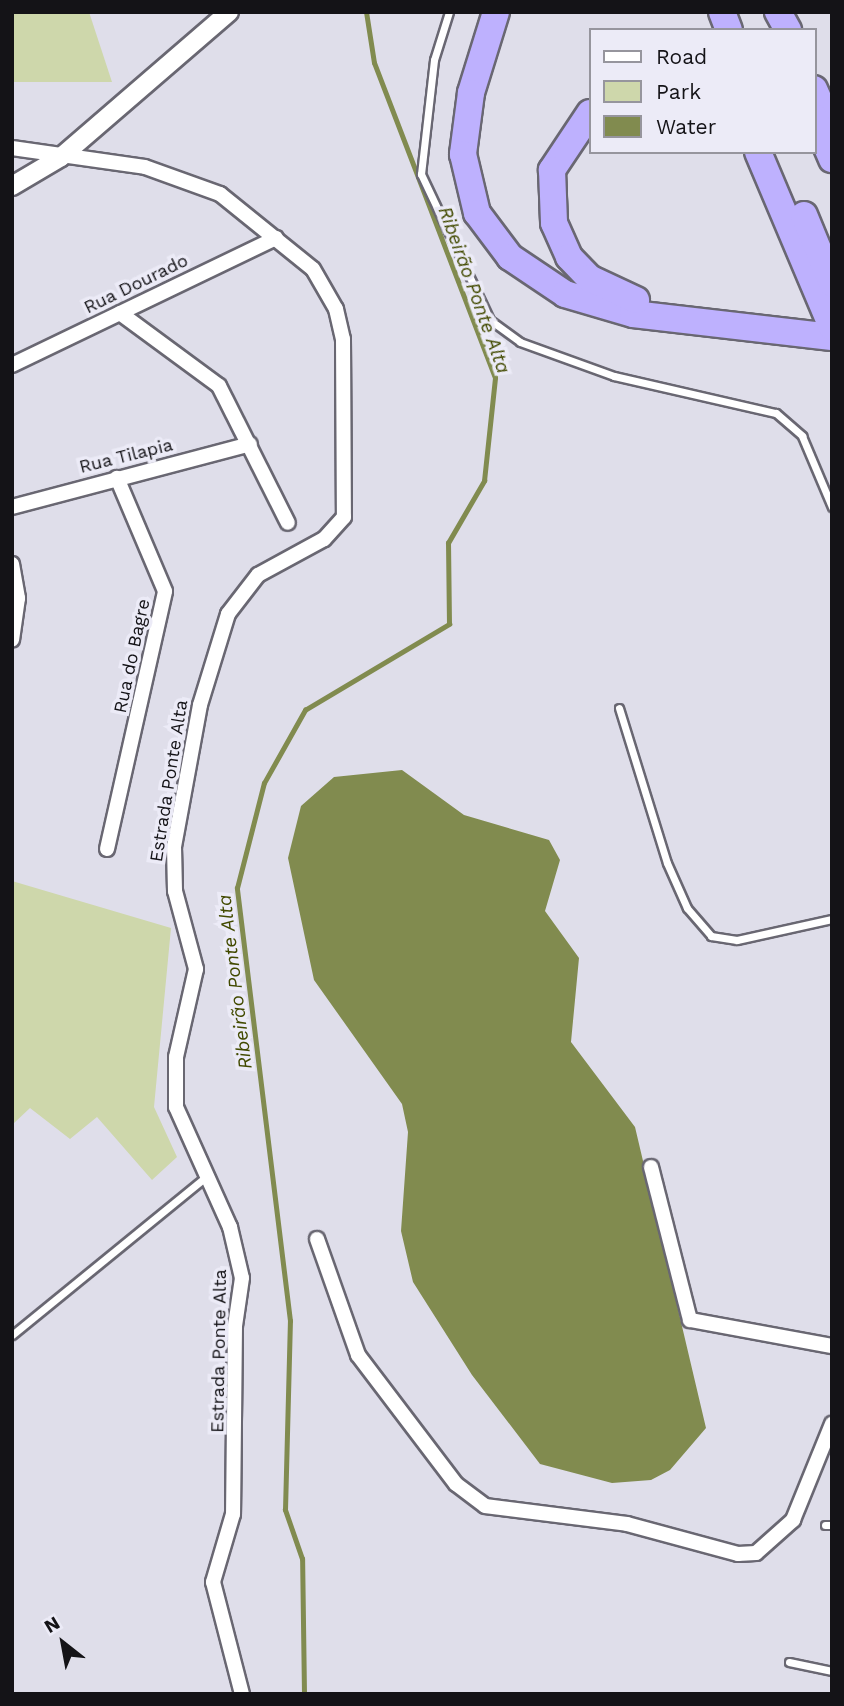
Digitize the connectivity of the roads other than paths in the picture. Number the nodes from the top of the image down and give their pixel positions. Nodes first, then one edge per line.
1 (229, 12) edge
2 (449, 12) edge
3 (496, 12) edge
4 (778, 12) edge
5 (787, 28) edge
6 (816, 94) edge
7 (588, 116) edge
8 (816, 122) edge
9 (832, 130) edge
10 (12, 148) edge
11 (759, 154) edge
12 (780, 154) edge
13 (61, 157) junction
14 (832, 159) edge
15 (12, 186) edge
16 (276, 237) junction
17 (832, 283) edge
18 (120, 313) junction
19 (733, 323) junction
20 (832, 327) edge
21 (832, 337) edge
22 (12, 365) edge
23 (250, 444) junction
24 (117, 478) junction
25 (12, 507) edge
26 (832, 507) edge
27 (288, 523) dead end
28 (12, 564) edge
29 (15, 599) edge
30 (12, 640) edge
31 (619, 708) dead end
32 (107, 849) dead end
33 (832, 919) edge
34 (651, 1167) dead end
35 (206, 1177) junction
36 (317, 1239) dead end
37 (12, 1335) edge
38 (832, 1346) edge
39 (832, 1424) edge
40 (789, 1662) dead end
41 (832, 1671) edge
42 (242, 1694) edge

1 - 13 street
2 - 26 lane
3 - 19 highway
4 - 5 highway
6 - 9 highway
7 - 19 highway
8 - 14 highway
10 - 13 street
11 - 20 highway
12 - 17 highway
13 - 15 street
13 - 16 street
16 - 18 street, Rua Dourado
16 - 35 street, Estrada Ponte Alta
18 - 22 street, Rua Dourado
18 - 23 street
19 - 21 highway
23 - 24 street, Rua Tilapia
23 - 27 street
24 - 25 street, Rua Tilapia
24 - 32 street, Rua do Bagre
28 - 29 street
29 - 30 street
31 - 33 lane
34 - 38 street
35 - 37 lane
35 - 42 street, Estrada Ponte Alta
36 - 39 street
40 - 41 lane

